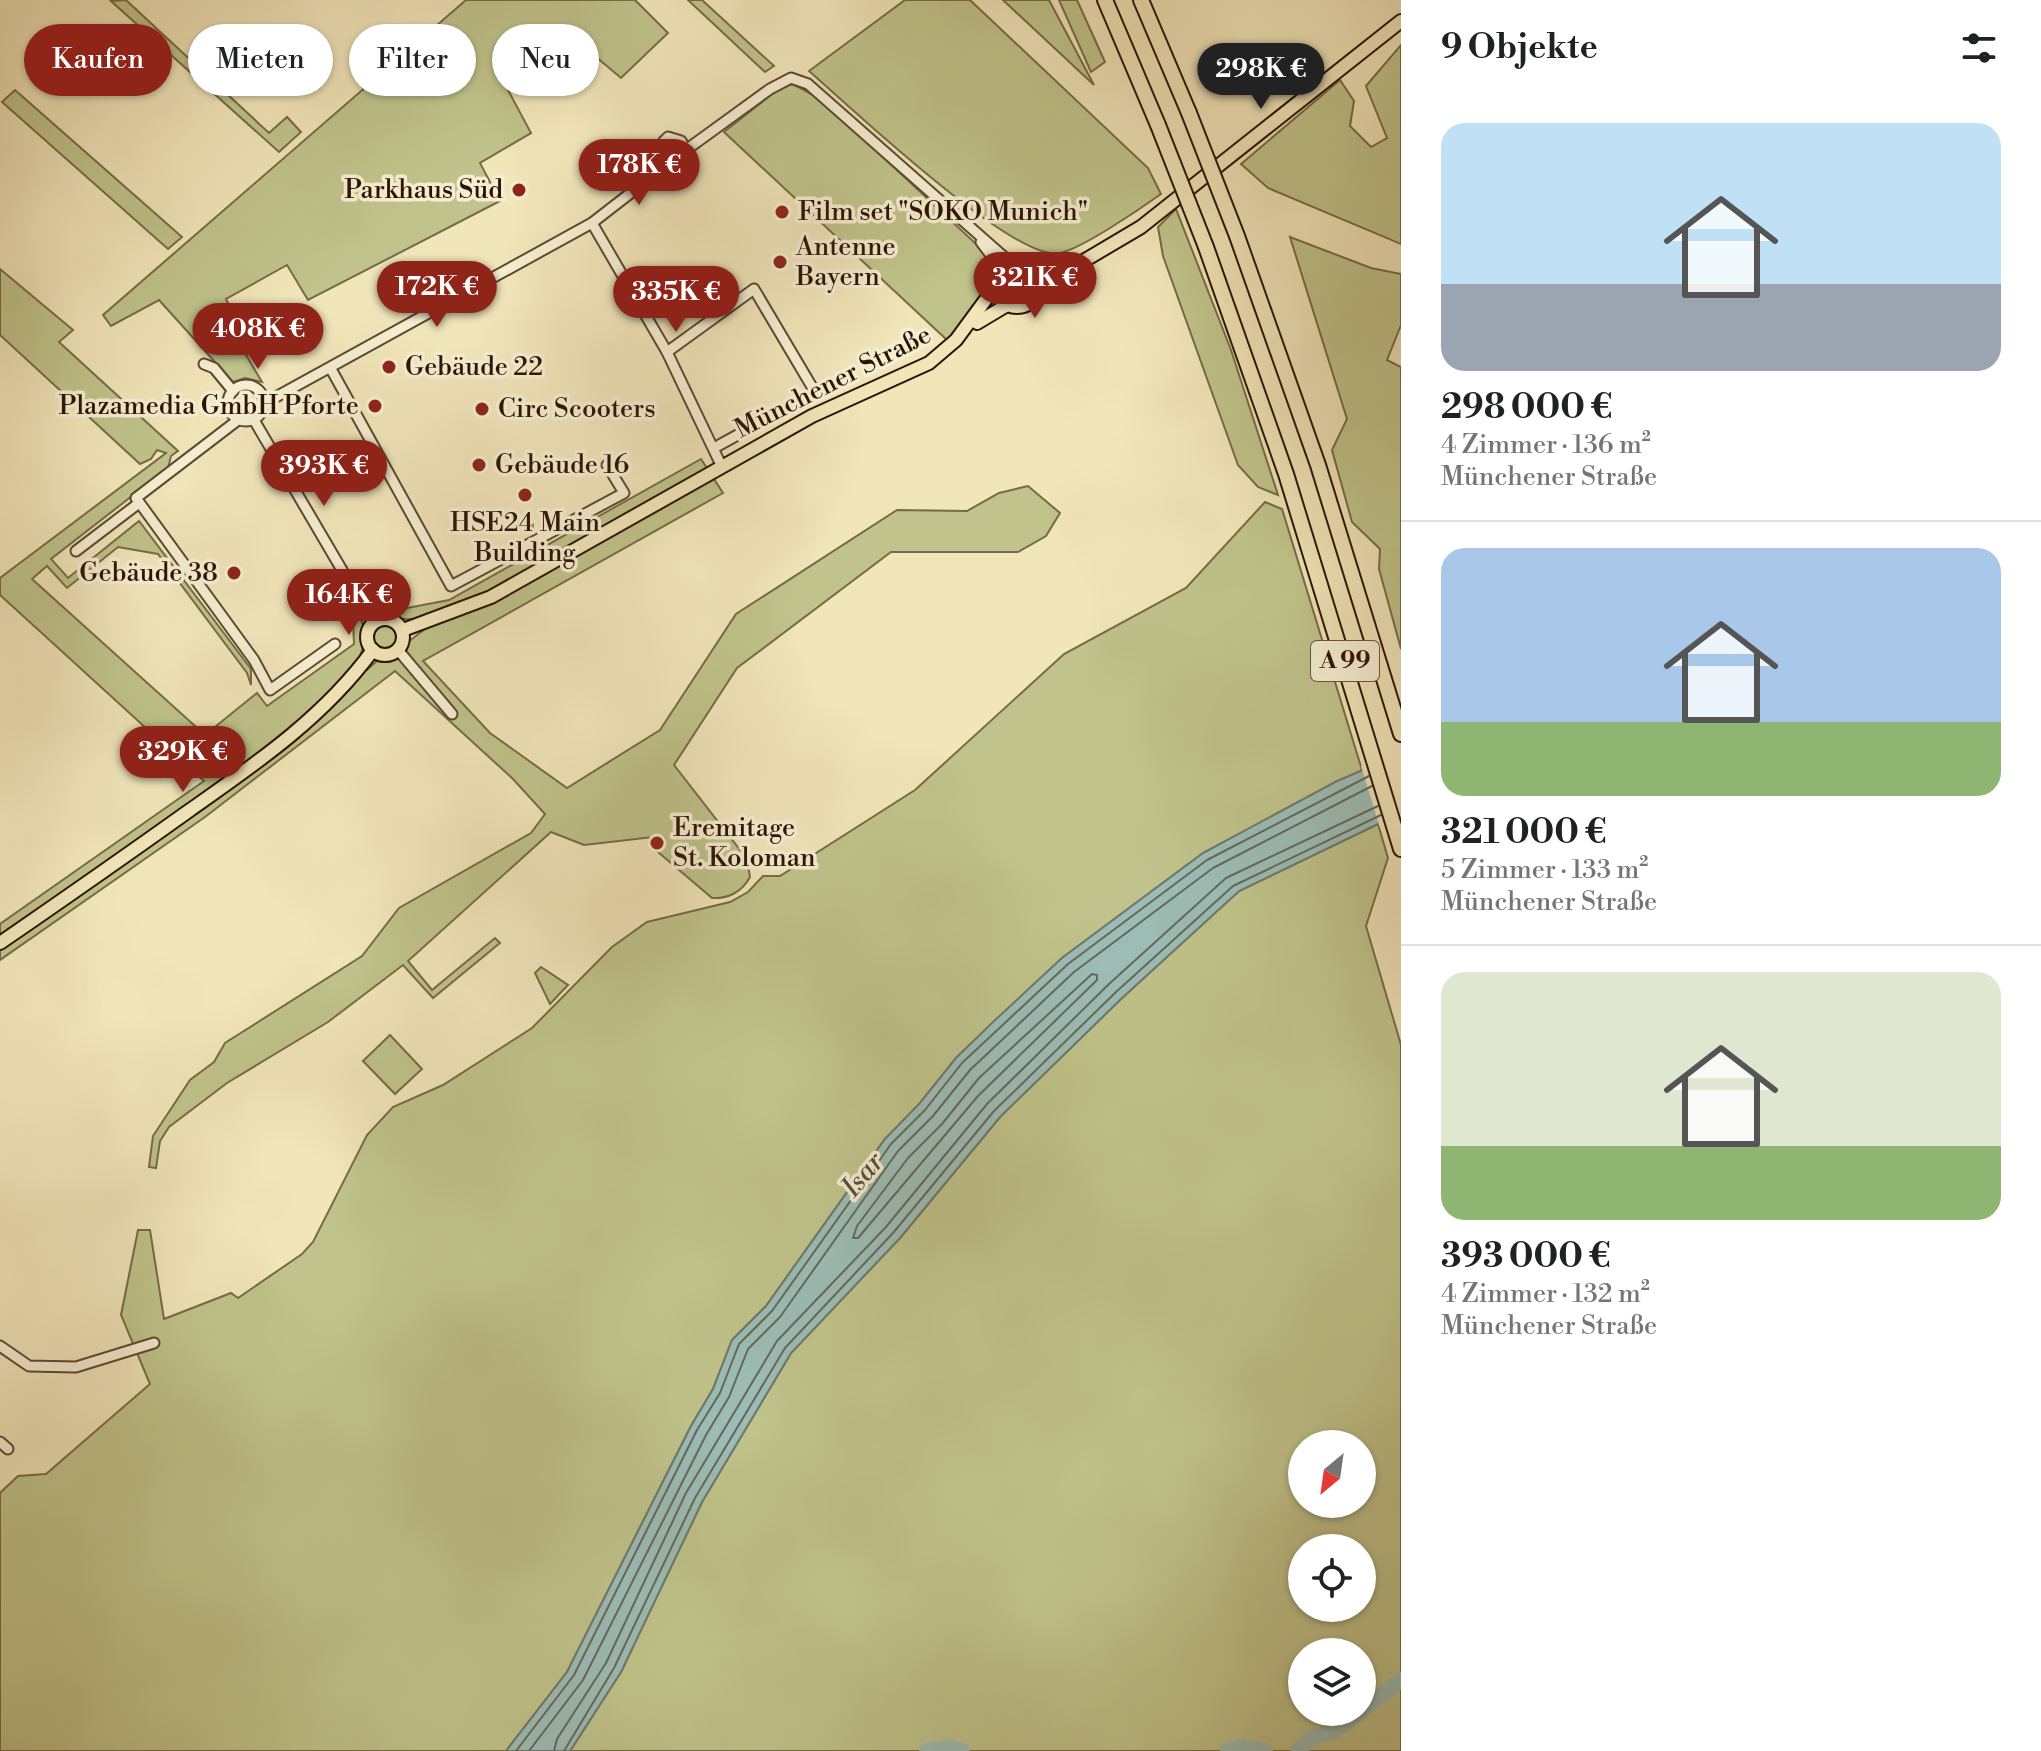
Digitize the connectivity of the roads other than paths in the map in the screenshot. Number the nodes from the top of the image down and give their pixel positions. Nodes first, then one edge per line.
1 (1105, 0) edge
2 (1141, 0) edge
3 (1401, 21) edge
4 (686, 150) junction
5 (666, 166) junction
6 (592, 223) junction
7 (974, 233) junction
8 (1012, 264) junction
9 (1072, 267) junction
10 (1030, 268) junction
11 (996, 280) junction
12 (1038, 288) junction
13 (1007, 305) junction
14 (962, 334) junction
15 (667, 352) junction
16 (204, 364) dead end
17 (331, 369) junction
18 (233, 391) junction
19 (265, 403) junction
20 (238, 420) junction
21 (254, 420) junction
22 (714, 448) junction
23 (607, 465) dead end
24 (721, 465) junction
25 (139, 503) junction
26 (76, 551) dead end
27 (373, 623) junction
28 (403, 630) junction
29 (335, 644) dead end
30 (373, 650) junction
31 (398, 650) junction
32 (452, 714) dead end
33 (1401, 734) edge
34 (1401, 849) edge
35 (0, 943) edge
36 (154, 1343) dead end
37 (0, 1346) edge

1 - 34 highway, A 99, bridge
2 - 33 highway, A 99, bridge
3 - 9 main road
4 - 5 street
4 - 5 street
4 - 7 street
5 - 6 street
6 - 15 street, Münchener Straße
6 - 17 street
7 - 8 street
7 - 11 street
8 - 10 main road
8 - 11 main road
9 - 10 main road
9 - 12 main road
10 - 12 main road
11 - 13 main road
11 - 14 main road, Münchener Straße
12 - 13 main road
13 - 14 main road, Münchener Straße
14 - 24 main road, Münchener Straße
15 - 22 street, Münchener Straße
15 - 22 street, Münchener Straße
16 - 18 street
17 - 19 street
17 - 23 street
18 - 19 street
18 - 20 street
19 - 21 street
20 - 21 street
20 - 25 street
21 - 27 street
22 - 24 street, Münchener Straße
24 - 28 main road, Münchener Straße
25 - 26 street
25 - 29 street
27 - 28 main road
27 - 30 main road
28 - 31 main road
30 - 31 main road
30 - 35 main road
31 - 32 street
36 - 37 street

